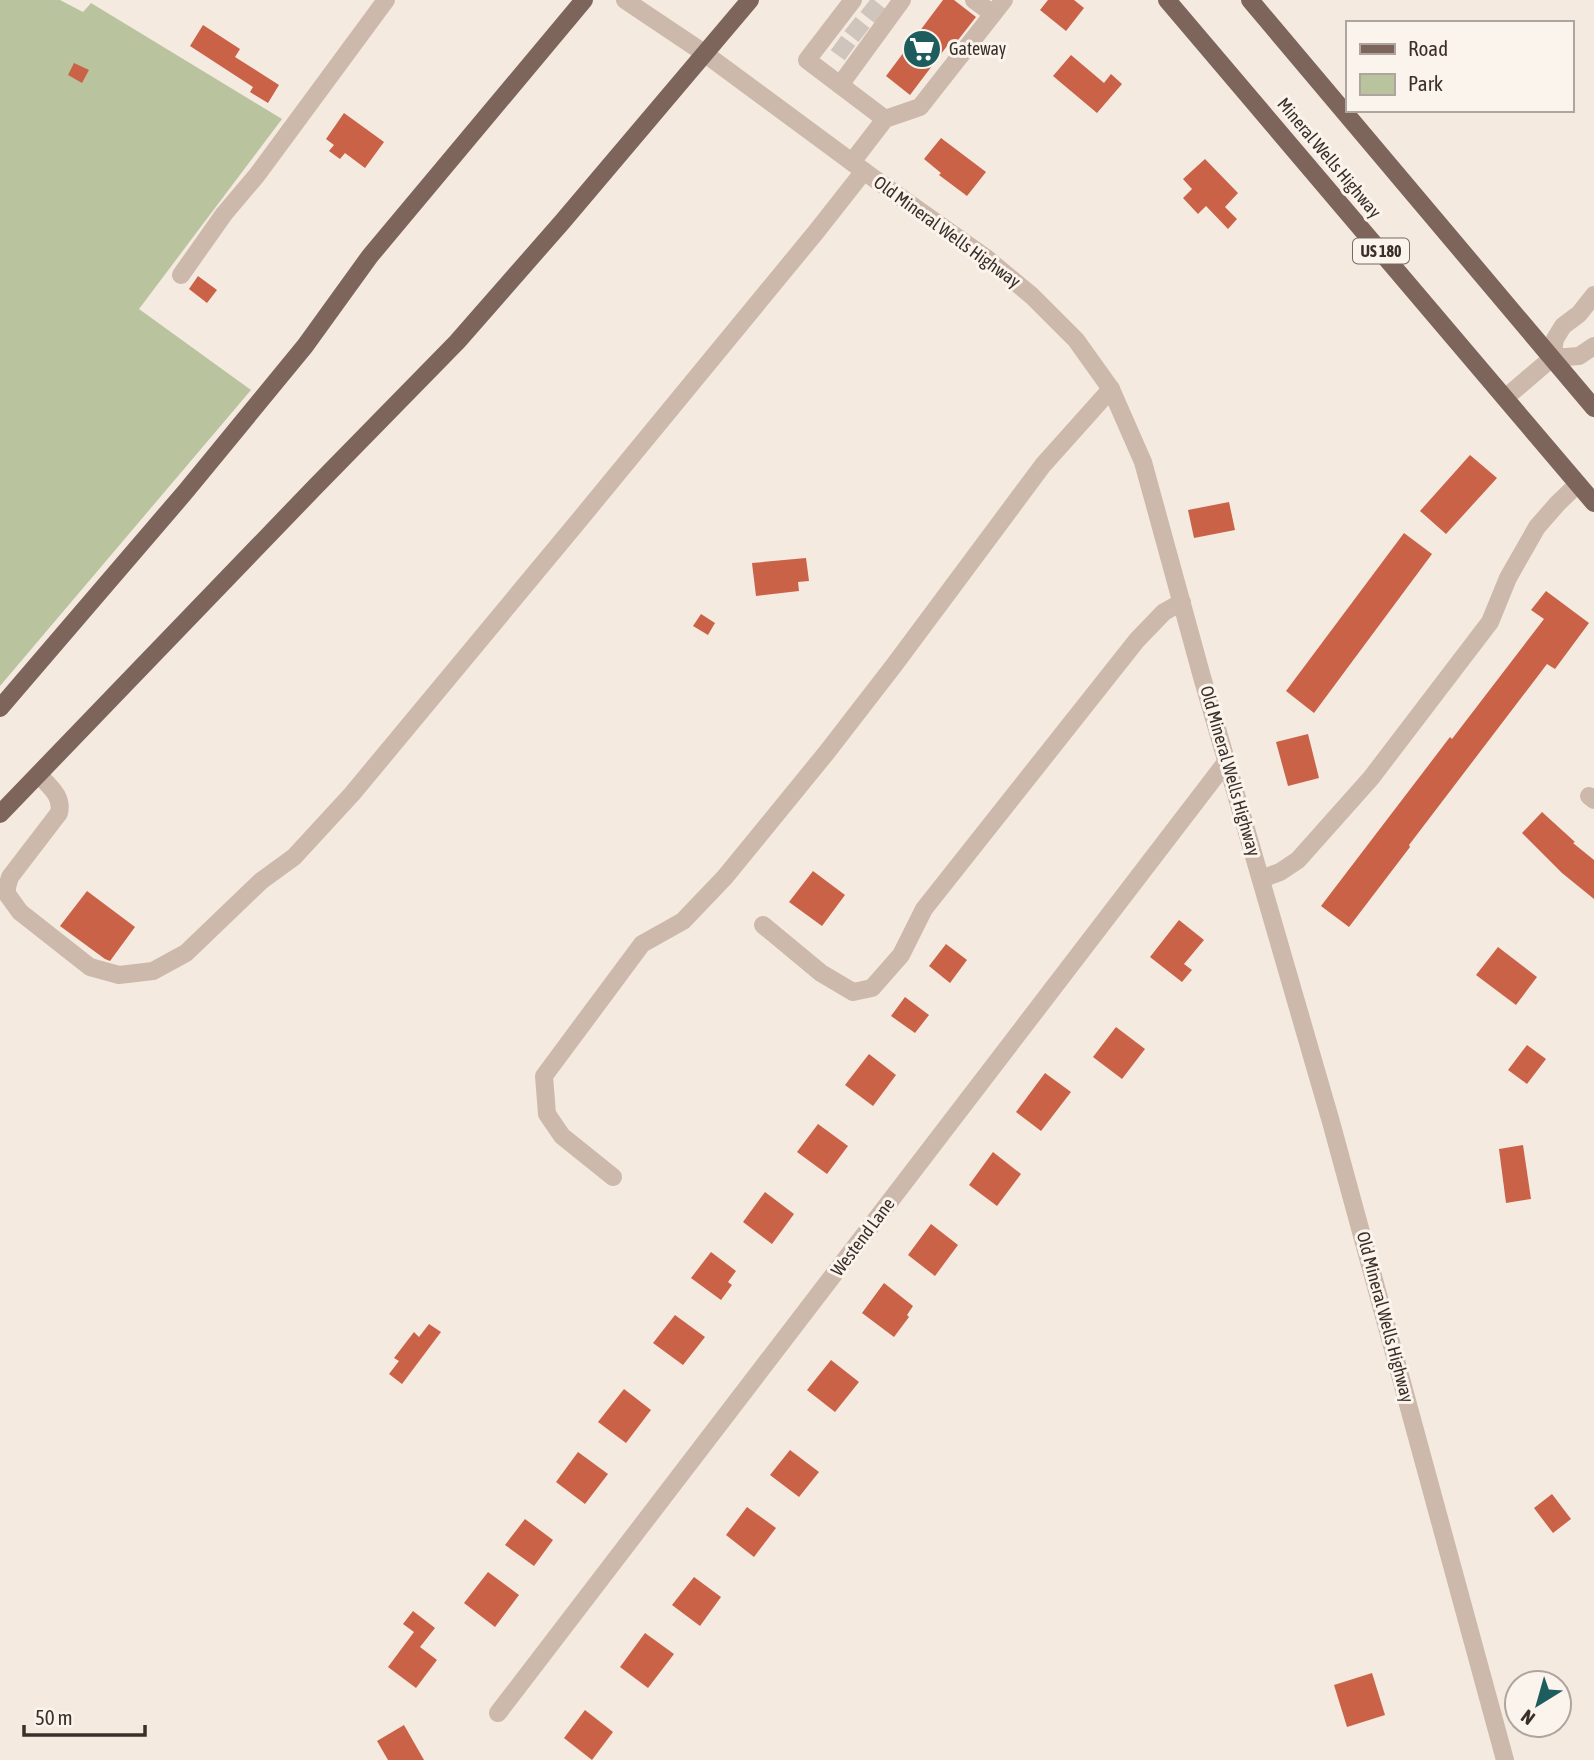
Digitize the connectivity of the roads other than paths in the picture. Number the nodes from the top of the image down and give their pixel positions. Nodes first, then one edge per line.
1 (386, 0) edge
2 (584, 0) edge
3 (625, 0) edge
4 (750, 0) edge
5 (901, 0) edge
6 (974, 0) edge
7 (1004, 0) edge
8 (1167, 0) edge
9 (1250, 0) edge
10 (869, 8) edge
11 (993, 15) junction
12 (856, 29) junction
13 (843, 47) junction
14 (704, 53) junction
15 (840, 85) junction
16 (885, 119) junction
17 (858, 166) junction
18 (181, 275) dead end
19 (1594, 295) edge
20 (1594, 346) edge
21 (1552, 358) junction
22 (1111, 390) junction
23 (1505, 398) junction
24 (1594, 408) edge
25 (1578, 484) junction
26 (1594, 503) edge
27 (1182, 602) junction
28 (0, 708) edge
29 (1227, 761) junction
30 (39, 775) junction
31 (0, 814) edge
32 (1261, 879) junction
33 (763, 926) dead end
34 (613, 1177) dead end
35 (498, 1713) dead end
36 (1505, 1760) edge

1 - 18 street
2 - 28 main road
3 - 14 street, Old Mineral Wells Highway
4 - 14 main road
5 - 10 street
6 - 11 street
7 - 11 street
8 - 23 main road, Mineral Wells Highway / US 180
9 - 21 main road
10 - 12 street
10 - 12 street
11 - 16 street
12 - 13 street
12 - 13 street
13 - 15 street
13 - 15 street
14 - 17 street, Old Mineral Wells Highway
14 - 30 main road
15 - 16 street
16 - 17 street
17 - 22 street, Old Mineral Wells Highway
17 - 30 street
19 - 21 street
20 - 21 street
21 - 23 street
21 - 24 main road
22 - 27 street, Old Mineral Wells Highway
22 - 34 street
23 - 25 main road, Mineral Wells Highway / US 180
25 - 26 main road, Mineral Wells Highway / US 180
25 - 32 street
27 - 29 street, Old Mineral Wells Highway
27 - 33 street
29 - 32 street, Old Mineral Wells Highway
29 - 35 street, Westend Lane
30 - 31 main road
32 - 36 street, Old Mineral Wells Highway

